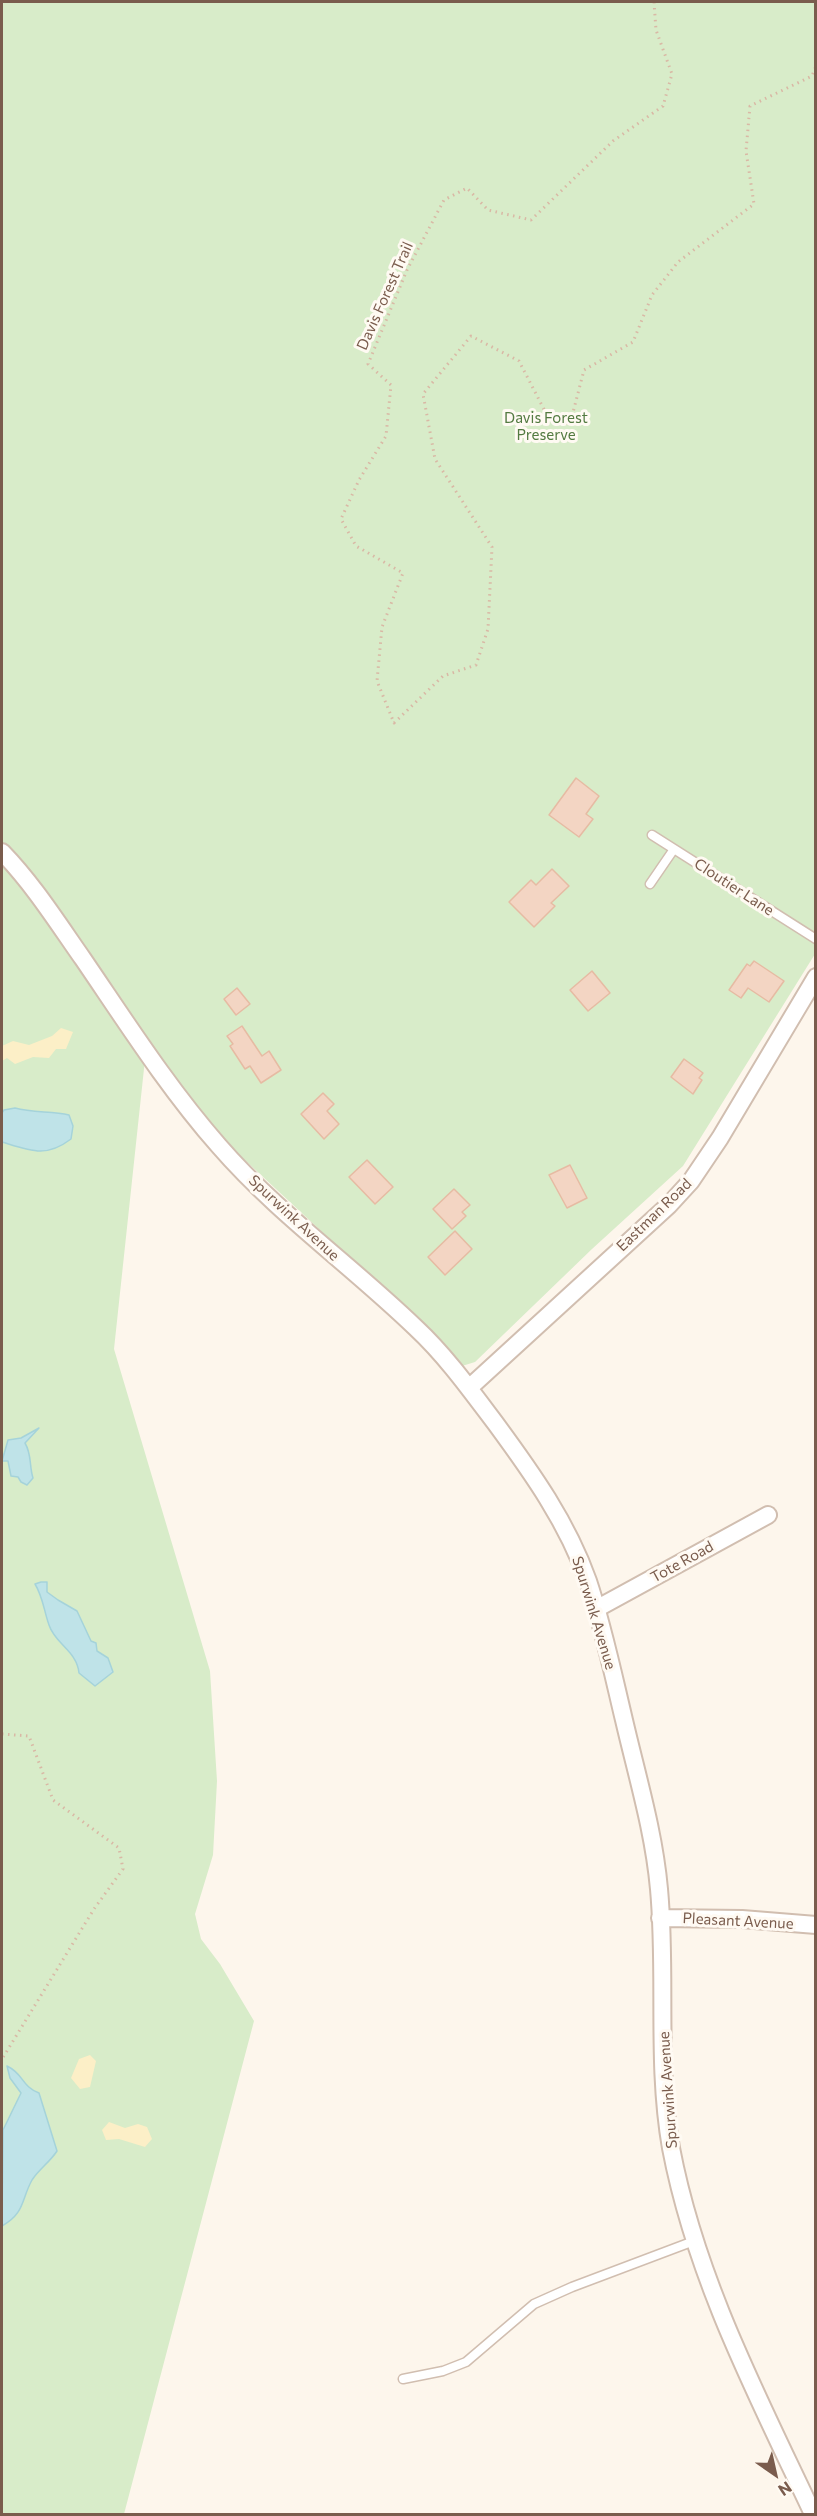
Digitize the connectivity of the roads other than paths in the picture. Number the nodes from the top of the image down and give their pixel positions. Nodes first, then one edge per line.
1 (652, 835) dead end
2 (674, 849) junction
3 (2, 852) edge
4 (650, 884) dead end
5 (816, 939) edge
6 (816, 977) edge
7 (469, 1388) junction
8 (768, 1515) dead end
9 (596, 1609) junction
10 (660, 1918) junction
11 (816, 1924) edge
12 (694, 2241) junction
13 (404, 2379) dead end
14 (813, 2514) edge

1 - 2 lane, Cloutier Lane
2 - 4 lane
2 - 5 lane, Cloutier Lane
3 - 7 street, Spurwink Avenue
6 - 7 street, Eastman Road
7 - 9 street, Spurwink Avenue
8 - 9 street, Tote Road
9 - 10 street, Spurwink Avenue
10 - 11 street, Pleasant Avenue
10 - 12 street, Spurwink Avenue
12 - 13 lane
12 - 14 street, Spurwink Avenue

